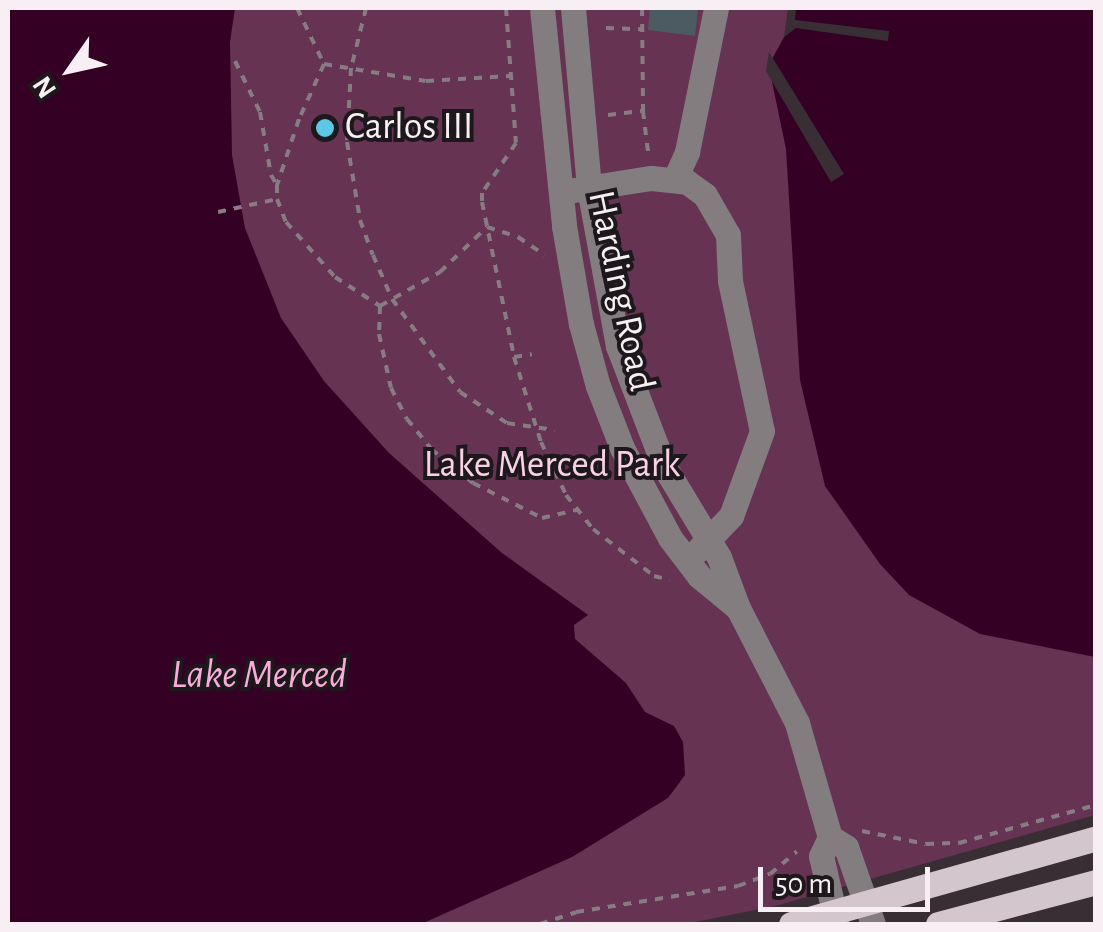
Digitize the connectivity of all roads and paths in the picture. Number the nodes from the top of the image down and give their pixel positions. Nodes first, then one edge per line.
1 (297, 8) edge
2 (366, 8) edge
3 (506, 8) edge
4 (542, 8) edge
5 (573, 8) edge
6 (642, 8) edge
7 (716, 8) edge
8 (606, 28) dead end
9 (642, 29) junction
10 (235, 62) dead end
11 (324, 64) junction
12 (351, 68) junction
13 (510, 76) junction
14 (642, 111) junction
15 (581, 118) junction
16 (663, 179) junction
17 (277, 185) junction
18 (589, 188) junction
19 (559, 192) junction
20 (277, 199) junction
21 (218, 212) dead end
22 (487, 227) junction
23 (570, 264) junction
24 (392, 299) junction
25 (380, 306) junction
26 (532, 354) dead end
27 (514, 358) junction
28 (535, 427) junction
29 (554, 430) dead end
30 (577, 510) junction
31 (709, 542) junction
32 (692, 568) junction
33 (738, 608) junction
34 (1096, 805) edge
35 (840, 834) junction
36 (1096, 838) edge
37 (801, 847) dead end
38 (1096, 886) edge
39 (870, 914) edge
40 (835, 918) edge
41 (540, 924) edge
42 (790, 924) edge
43 (938, 924) edge

1 - 11 path
2 - 12 path
3 - 13 path
4 - 19 street, Harding Road
5 - 15 street, Harding Road
6 - 9 path
7 - 16 street
8 - 9 path
9 - 14 path
10 - 17 path
11 - 12 path
11 - 17 path
12 - 13 path
12 - 24 path
13 - 22 path
14 - 15 path
14 - 16 path
15 - 18 street, Harding Road
16 - 18 street
16 - 31 street
17 - 20 path
18 - 19 street
18 - 31 street, Harding Road
19 - 23 street, Harding Road
20 - 21 path
20 - 25 path
22 - 23 path
22 - 24 path
22 - 27 path
23 - 32 street, Harding Road
24 - 25 path
24 - 28 path
25 - 30 path
26 - 27 path
27 - 28 path
28 - 29 path
28 - 30 path
30 - 32 path
31 - 32 street
31 - 33 street, Harding Road
32 - 33 street, Harding Road
33 - 35 street, Harding Road
34 - 35 path
35 - 39 street, Harding Road
35 - 40 street, Harding Road
36 - 39 main road
37 - 41 path
38 - 43 main road
39 - 40 main road
40 - 42 main road

